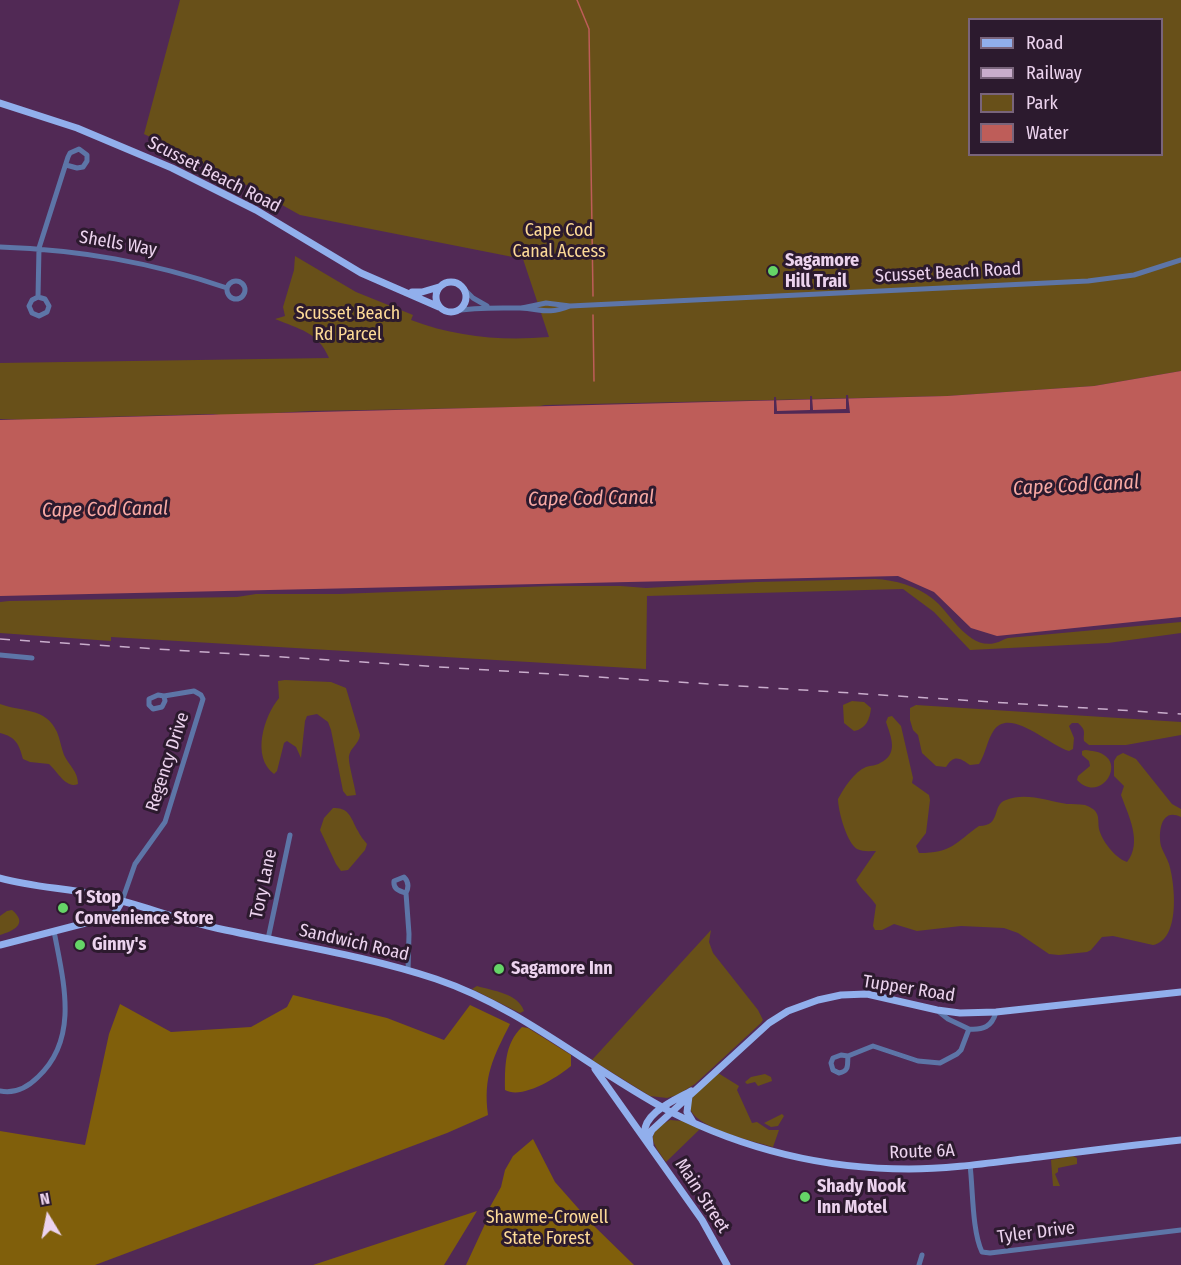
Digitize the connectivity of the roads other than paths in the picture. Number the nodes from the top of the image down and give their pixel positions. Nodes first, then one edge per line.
1 (0, 104) edge
2 (66, 165) dead end
3 (0, 247) edge
4 (39, 248) junction
5 (1181, 260) edge
6 (440, 286) junction
7 (227, 288) dead end
8 (463, 288) junction
9 (406, 292) junction
10 (38, 297) dead end
11 (570, 306) junction
12 (439, 307) junction
13 (489, 307) junction
14 (522, 308) junction
15 (454, 311) junction
16 (0, 655) edge
17 (32, 658) dead end
18 (164, 696) dead end
19 (290, 836) dead end
20 (0, 878) edge
21 (406, 893) dead end
22 (122, 902) junction
23 (173, 917) junction
24 (96, 920) junction
25 (54, 931) junction
26 (268, 939) junction
27 (0, 945) edge
28 (408, 971) junction
29 (1181, 992) edge
30 (937, 1010) junction
31 (996, 1012) junction
32 (969, 1029) junction
33 (848, 1056) dead end
34 (591, 1065) junction
35 (697, 1087) junction
36 (0, 1091) edge
37 (689, 1096) junction
38 (662, 1107) junction
39 (672, 1112) junction
40 (693, 1122) junction
41 (1181, 1140) edge
42 (648, 1142) junction
43 (970, 1165) junction
44 (1181, 1230) edge
45 (922, 1255) dead end
46 (727, 1265) edge
47 (919, 1265) edge

1 - 9 main road, Scusset Beach Road
2 - 4 street
3 - 4 street, Shells Way
4 - 7 street, Shells Way
4 - 10 street
5 - 11 street, Scusset Beach Road
6 - 8 main road
6 - 9 main road
6 - 12 main road
8 - 13 street
8 - 15 main road
9 - 12 main road, Scusset Beach Road
11 - 14 street
11 - 14 street
12 - 15 main road, Scusset Beach Road
13 - 14 street, Scusset Beach Road
13 - 15 street, Scusset Beach Road
16 - 17 street
18 - 22 street, Regency Drive
19 - 26 street, Tory Lane
20 - 22 main road, Sandwich Road
21 - 28 street
22 - 23 main road, Sandwich Road
22 - 24 main road
23 - 24 main road
23 - 26 main road, Sandwich Road
24 - 25 main road
25 - 27 main road
25 - 36 street
26 - 28 main road, Sandwich Road
28 - 34 main road, Sandwich Road
29 - 31 main road, Tupper Road
30 - 31 main road, Tupper Road
30 - 32 street
30 - 35 main road, Tupper Road
31 - 32 street
32 - 33 street
34 - 38 main road, Sandwich Road
34 - 42 main road, Main Street
35 - 37 main road, Tupper Road
35 - 38 main road, Tupper Road
37 - 39 main road, Tupper Road
37 - 40 main road
38 - 39 main road, Sandwich Road
38 - 42 main road
39 - 40 main road, Route 6A
39 - 42 main road
40 - 43 main road, Route 6A
41 - 43 main road, Route 6A
42 - 46 main road, Main Street
43 - 44 street, Tyler Drive
45 - 47 street

